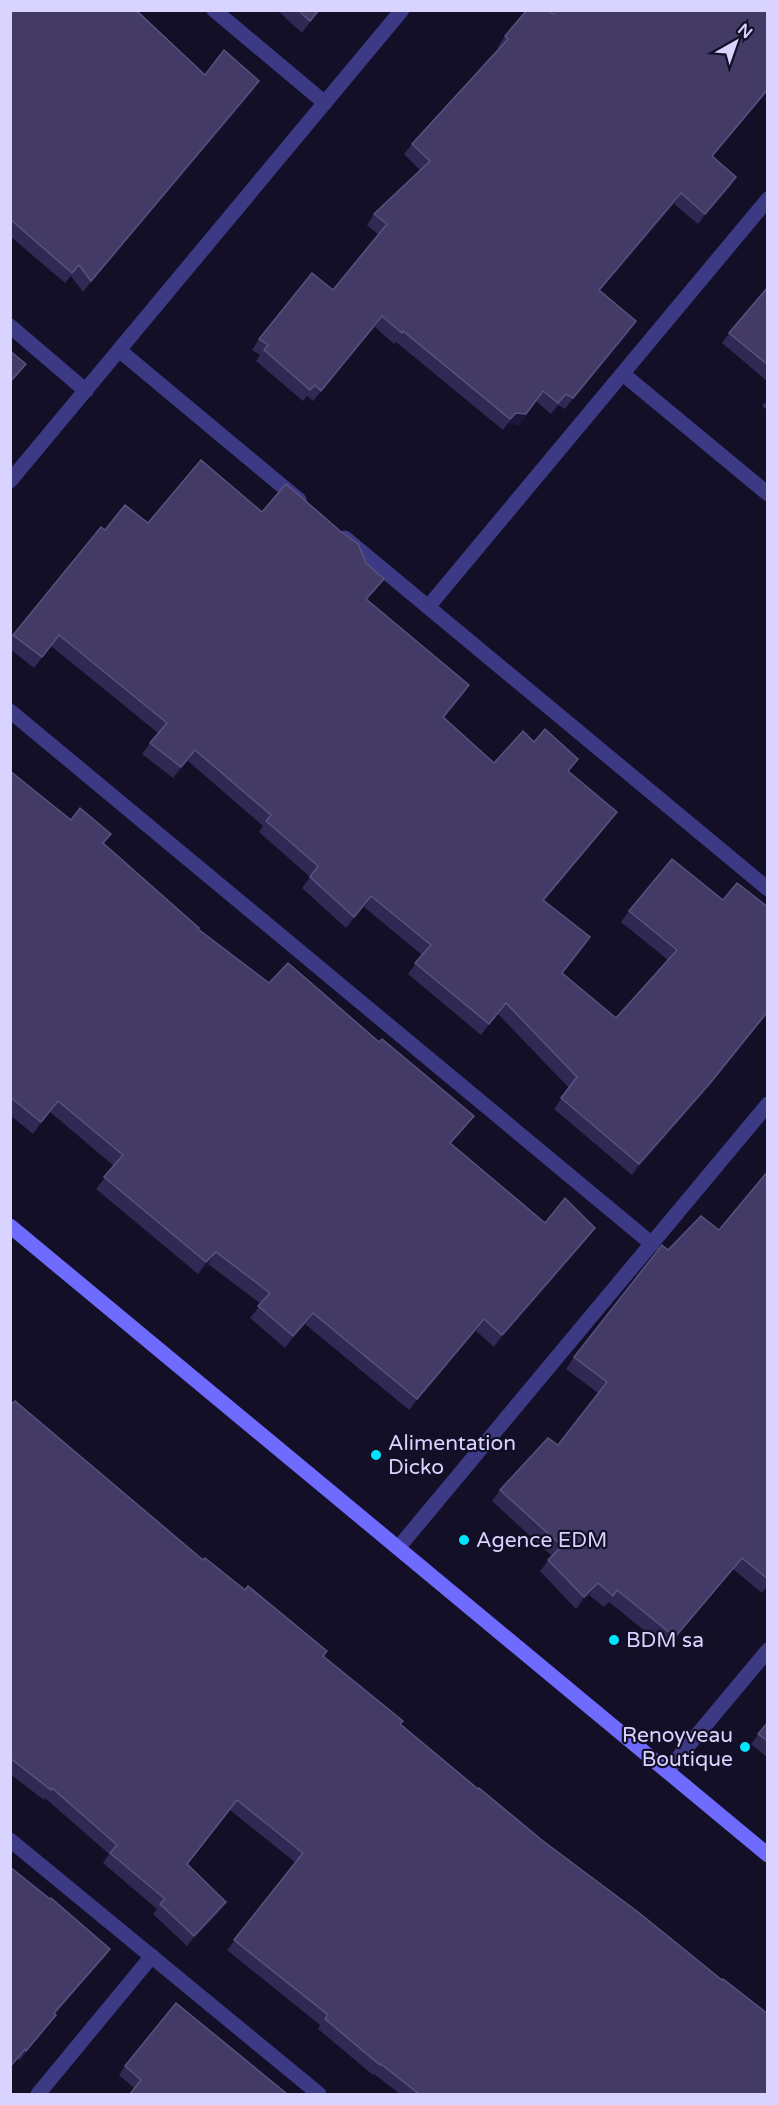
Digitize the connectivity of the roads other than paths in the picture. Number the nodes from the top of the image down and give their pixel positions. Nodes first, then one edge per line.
1 (214, 10) edge
2 (402, 10) edge
3 (325, 103) junction
4 (768, 199) edge
5 (10, 326) edge
6 (119, 350) junction
7 (622, 374) junction
8 (86, 391) junction
9 (10, 481) edge
10 (768, 494) edge
11 (310, 509) edge
12 (338, 532) edge
13 (428, 607) junction
14 (10, 711) edge
15 (768, 889) edge
16 (768, 1104) edge
17 (10, 1226) edge
18 (652, 1244) junction
19 (399, 1548) junction
20 (768, 1650) edge
21 (667, 1771) junction
22 (10, 1840) edge
23 (768, 1855) edge
24 (152, 1956) junction
25 (38, 2094) edge
26 (319, 2094) edge

1 - 3 street
2 - 3 street
3 - 6 street
4 - 7 street
5 - 8 street
6 - 8 street
6 - 11 street
7 - 10 street
7 - 13 street
8 - 9 street
12 - 13 street
13 - 15 street
14 - 18 street
16 - 18 street
17 - 19 main road
18 - 19 street
19 - 21 main road
20 - 21 street
21 - 23 main road
22 - 24 street
24 - 25 street
24 - 26 street

